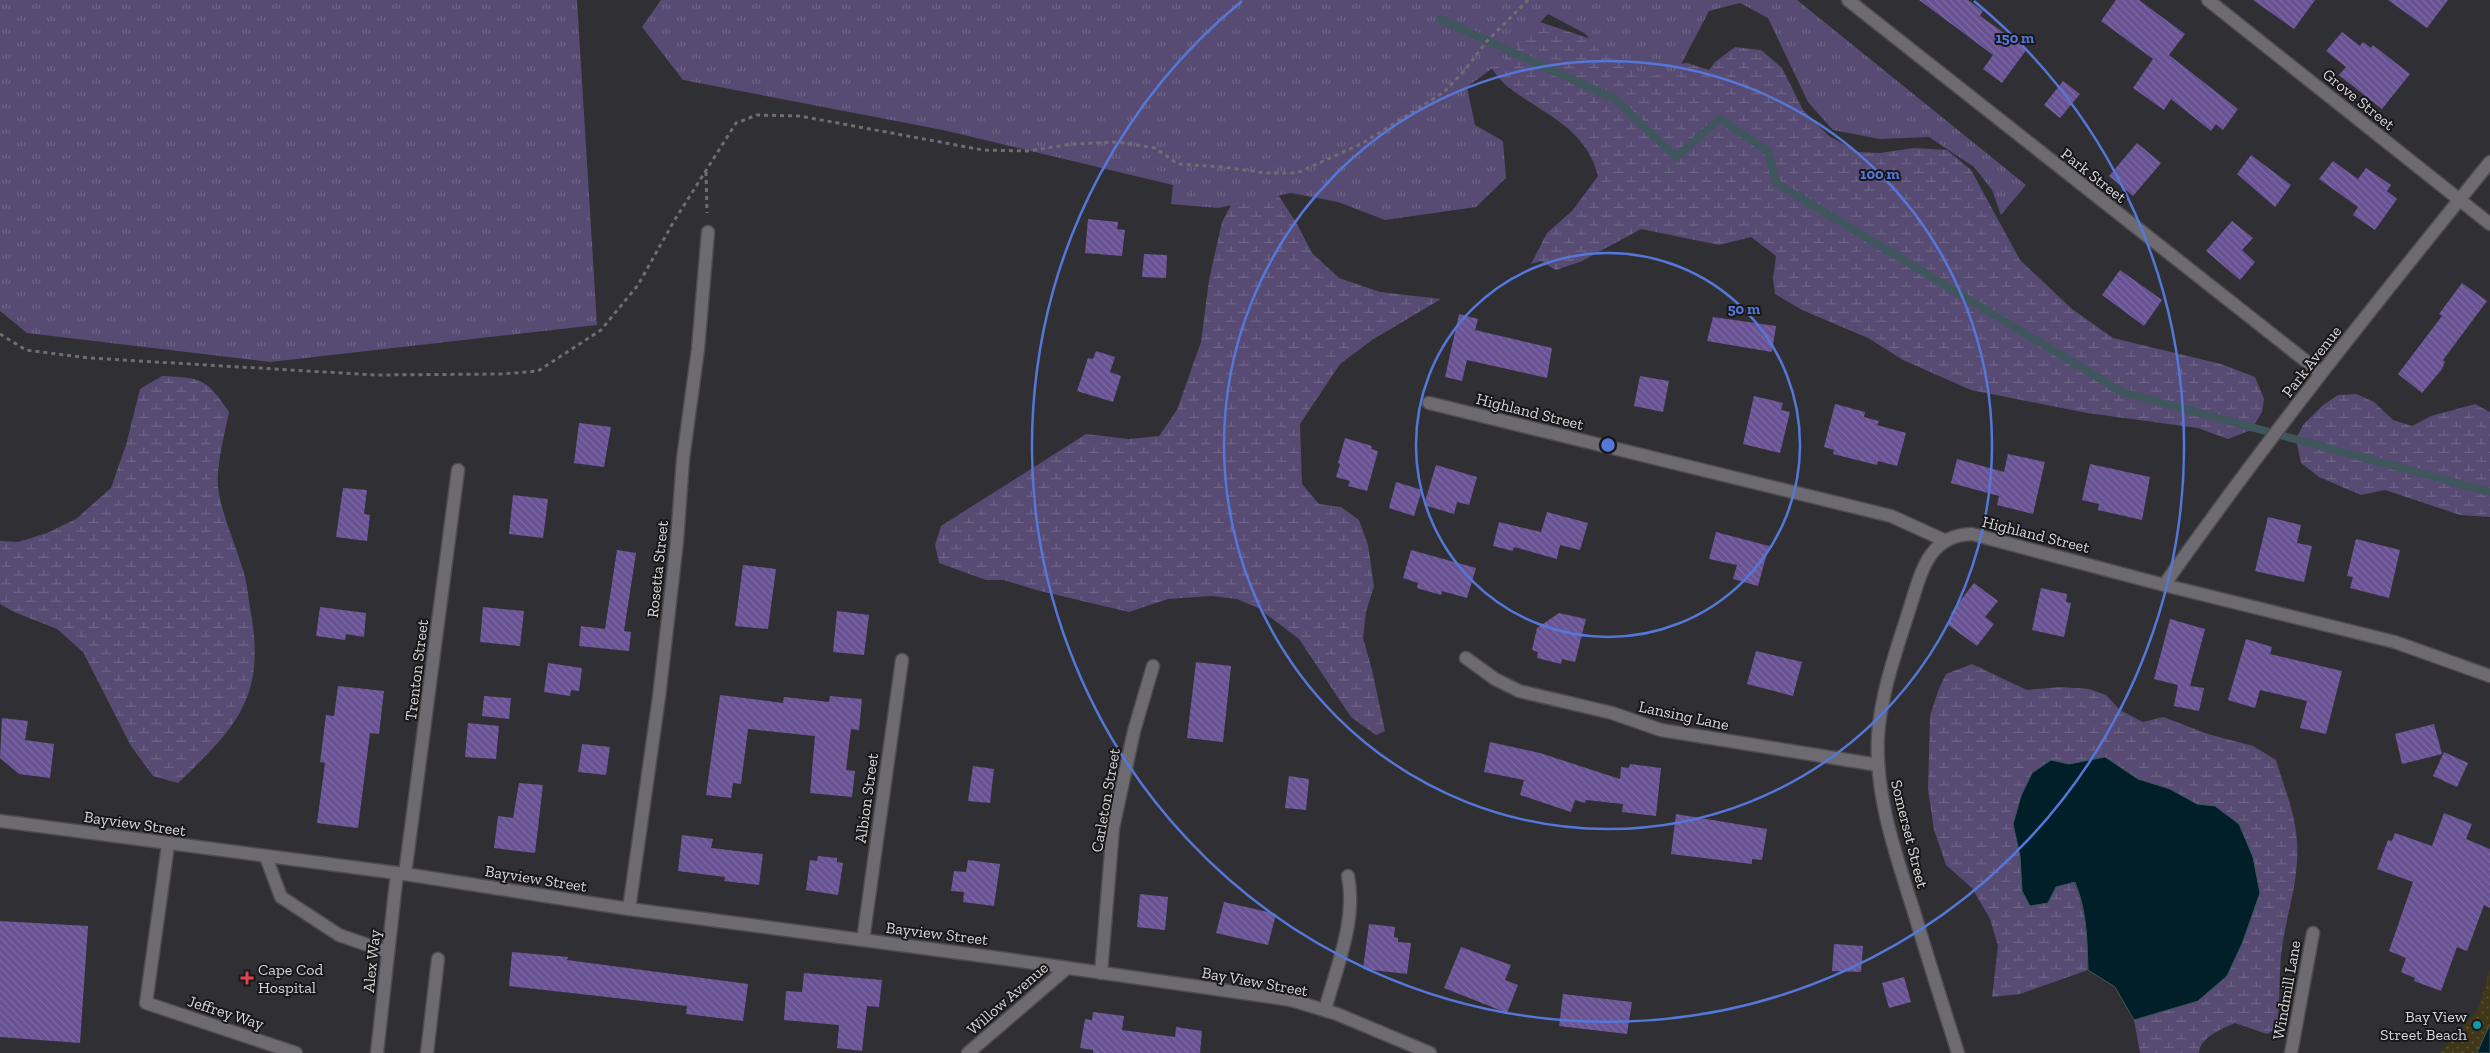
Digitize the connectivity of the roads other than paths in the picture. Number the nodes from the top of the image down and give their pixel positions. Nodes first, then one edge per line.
1 (1848, 0) edge
2 (2208, 0) edge
3 (2490, 162) edge
4 (2459, 200) junction
5 (2490, 224) edge
6 (708, 232) road end
7 (2321, 373) junction
8 (1429, 403) dead end
9 (458, 470) dead end
10 (1944, 540) junction
11 (2164, 584) junction
12 (1466, 658) dead end
13 (902, 660) dead end
14 (1153, 666) dead end
15 (2490, 676) edge
16 (1878, 765) junction
17 (0, 821) edge
18 (168, 845) junction
19 (266, 857) junction
20 (401, 874) junction
21 (1348, 876) dead end
22 (628, 909) junction
23 (2313, 933) dead end
24 (863, 940) junction
25 (388, 952) junction
26 (438, 958) dead end
27 (1067, 968) junction
28 (1101, 973) junction
29 (1325, 1010) junction
30 (296, 1053) edge
31 (376, 1053) edge
32 (427, 1053) edge
33 (968, 1053) edge
34 (1430, 1053) edge
35 (1958, 1053) edge
36 (2291, 1053) edge

1 - 7 street, Park Street
2 - 4 street, Grove Street
3 - 4 street, Park Avenue
4 - 5 street, Grove Street
4 - 7 street, Park Avenue
6 - 22 street, Rosetta Street
7 - 11 street, Park Avenue
8 - 10 street, Highland Street
9 - 20 street, Trenton Street
10 - 11 street, Highland Street
10 - 16 street, Somerset Street
11 - 15 street, Highland Street
12 - 16 street, Lansing Lane
13 - 24 street, Albion Street
14 - 28 street, Carleton Street
16 - 35 street, Somerset Street
17 - 18 street, Bayview Street
18 - 19 street, Bayview Street
18 - 30 street, Jeffrey Way
19 - 20 street, Bayview Street
19 - 25 street
20 - 22 street, Bayview Street
20 - 25 street, Alex Way
21 - 29 street
22 - 24 street, Bayview Street
23 - 36 street, Windmill Lane
24 - 27 street, Bayview Street
25 - 31 street, Alex Way
26 - 32 street
27 - 28 street, Bay View Street
27 - 33 street, Willow Avenue
28 - 29 street, Bay View Street
29 - 34 street, Bay View Street

